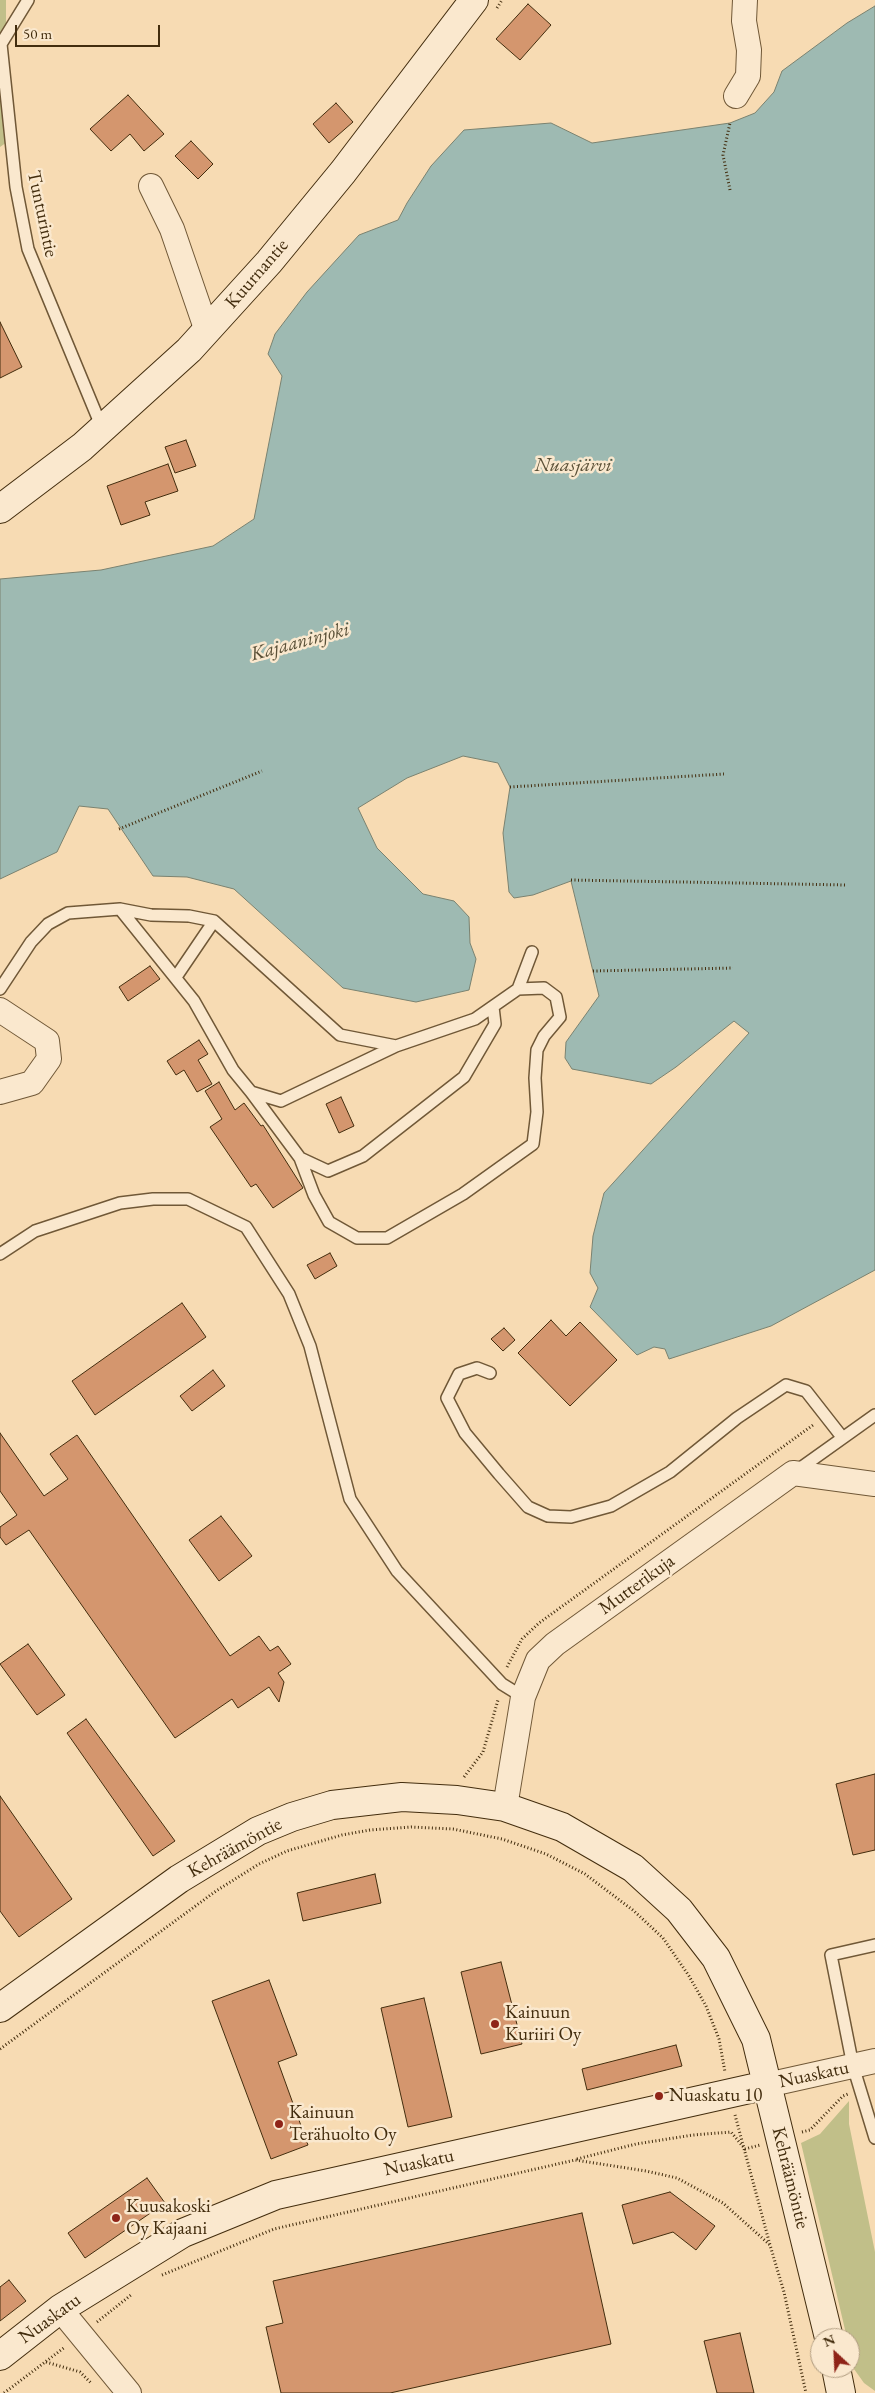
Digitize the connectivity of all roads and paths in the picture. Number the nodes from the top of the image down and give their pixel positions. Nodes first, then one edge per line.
1 (28, 0) edge
2 (745, 0) edge
3 (471, 1) edge
4 (736, 96) dead end
5 (730, 123) dead end
6 (151, 186) dead end
7 (730, 190) dead end
8 (207, 331) junction
9 (102, 430) junction
10 (0, 509) edge
11 (262, 772) dead end
12 (724, 774) dead end
13 (510, 786) dead end
14 (119, 829) dead end
15 (571, 880) dead end
16 (846, 885) dead end
17 (120, 909) junction
18 (214, 921) junction
19 (532, 952) dead end
20 (733, 968) dead end
21 (593, 971) dead end
22 (176, 977) junction
23 (0, 989) edge
24 (518, 989) junction
25 (493, 1007) junction
26 (0, 1010) edge
27 (396, 1046) junction
28 (0, 1092) edge
29 (251, 1092) junction
30 (300, 1158) junction
31 (0, 1254) edge
32 (490, 1373) dead end
33 (875, 1415) edge
34 (842, 1437) junction
35 (793, 1473) junction
36 (875, 1484) edge
37 (523, 1697) junction
38 (505, 1807) junction
39 (875, 1945) edge
40 (0, 2008) edge
41 (0, 2049) edge
42 (864, 2064) edge
43 (767, 2085) junction
44 (862, 2090) junction
45 (730, 2095) junction
46 (875, 2138) edge
47 (780, 2139) junction
48 (745, 2149) junction
49 (576, 2160) junction
50 (770, 2245) junction
51 (153, 2279) dead end
52 (138, 2290) dead end
53 (60, 2309) junction
54 (827, 2328) edge
55 (80, 2335) junction
56 (0, 2356) edge
57 (46, 2362) junction
58 (838, 2378) edge
59 (94, 2386) dead end
60 (4, 2393) edge
61 (129, 2393) edge
62 (806, 2393) edge
63 (842, 2393) edge

1 - 9 lane, Tunturintie
2 - 4 street
3 - 8 street, Kuurnantie
5 - 7 path
6 - 8 street
8 - 9 street, Kuurnantie
9 - 10 street, Kuurnantie
11 - 14 path
12 - 13 path
15 - 16 path
17 - 18 lane
17 - 22 lane
17 - 23 lane
18 - 22 lane
18 - 27 lane
19 - 24 lane
20 - 21 path
22 - 29 lane
24 - 25 lane
24 - 30 lane
25 - 27 lane
25 - 30 lane
26 - 28 street
27 - 29 lane
29 - 30 lane
31 - 37 lane
32 - 34 lane
33 - 34 lane
34 - 35 lane
35 - 36 street
35 - 37 street, Mutterikuja
37 - 38 street, Mutterikuja
38 - 40 street, Kehräämöntie
38 - 43 street, Kehräämöntie
39 - 42 lane
41 - 45 path
42 - 43 street, Nuaskatu
42 - 44 lane
43 - 45 street, Nuaskatu
43 - 47 street, Kehräämöntie
44 - 46 lane
44 - 47 path
45 - 48 path
45 - 53 street, Nuaskatu
47 - 48 path
47 - 54 street, Kehräämöntie
48 - 49 path
48 - 50 path
49 - 50 path
49 - 51 path
50 - 62 path
52 - 55 path
53 - 55 street
53 - 56 street, Nuaskatu
55 - 57 path
55 - 61 street
57 - 59 path
57 - 60 path
58 - 63 street

